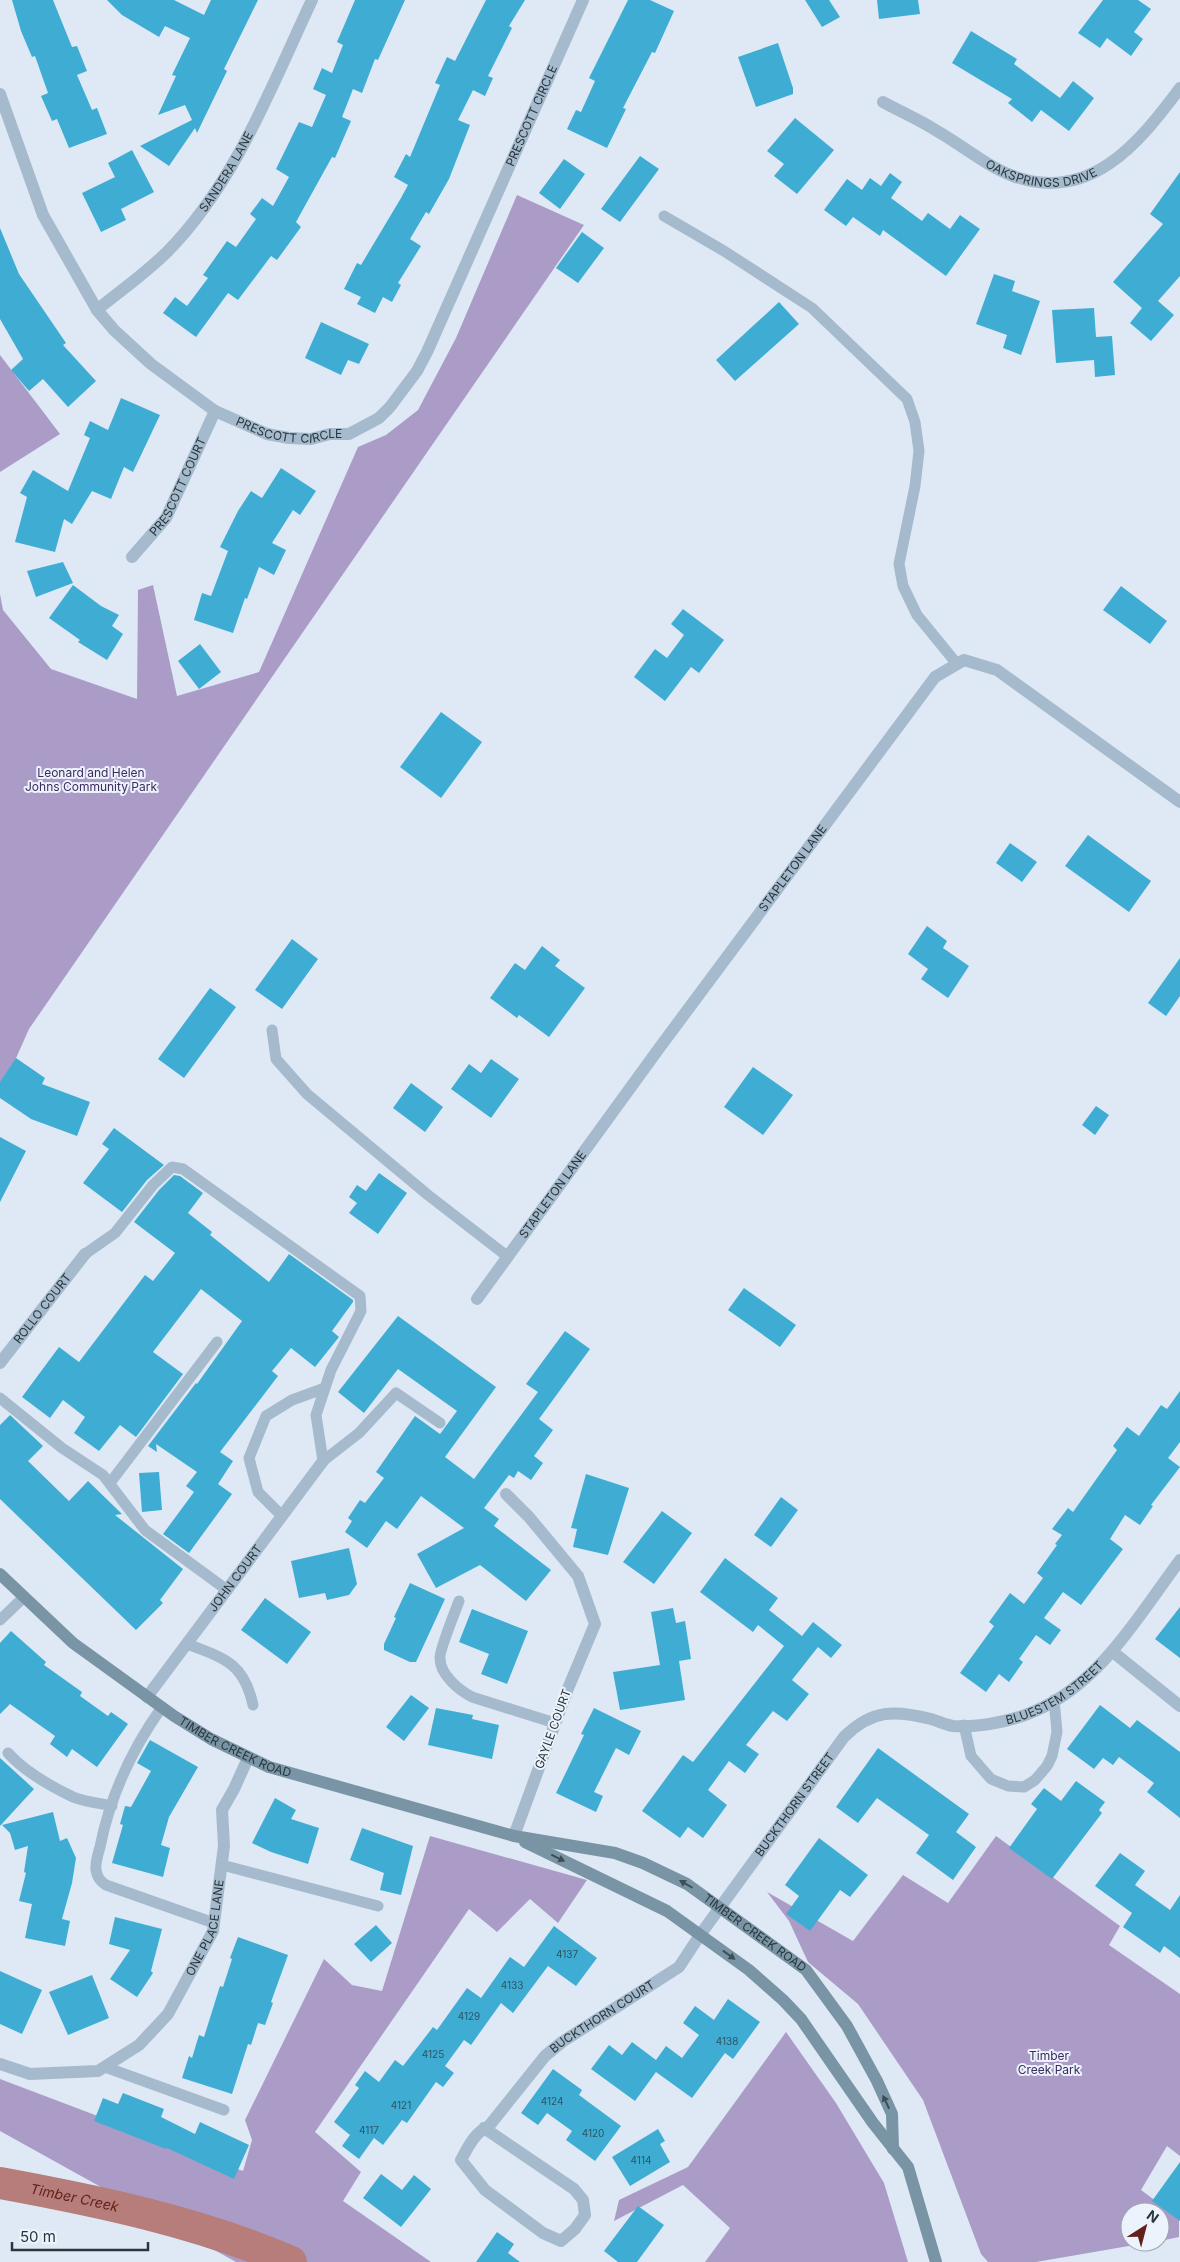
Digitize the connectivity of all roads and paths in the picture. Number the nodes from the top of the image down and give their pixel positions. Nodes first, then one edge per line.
1 (312, 0) edge
2 (583, 0) edge
3 (1180, 88) edge
4 (0, 94) edge
5 (883, 102) dead end
6 (664, 216) dead end
7 (96, 310) junction
8 (215, 411) junction
9 (132, 557) dead end
10 (957, 664) junction
11 (1180, 802) edge
12 (272, 1030) dead end
13 (85, 1254) joint
14 (508, 1257) junction
15 (478, 1299) dead end
16 (217, 1342) dead end
17 (0, 1363) edge
18 (325, 1388) junction
19 (0, 1398) edge
20 (440, 1424) dead end
21 (323, 1461) junction
22 (110, 1483) junction
23 (506, 1494) dead end
24 (282, 1516) junction
25 (1180, 1560) edge
26 (0, 1574) edge
27 (227, 1590) junction
28 (24, 1597) junction
29 (459, 1601) dead end
30 (0, 1620) edge
31 (187, 1644) junction
32 (1113, 1652) junction
33 (148, 1697) junction
34 (1054, 1700) junction
35 (253, 1705) dead end
36 (1180, 1706) edge
37 (162, 1708) junction
38 (879, 1714) joint
39 (555, 1723) junction
40 (964, 1725) junction
41 (8, 1753) dead end
42 (248, 1758) junction
43 (112, 1806) junction
44 (514, 1836) junction
45 (222, 1865) junction
46 (378, 1906) dead end
47 (720, 1908) junction
48 (214, 1923) junction
49 (700, 1935) junction
50 (0, 2064) edge
51 (105, 2067) junction
52 (224, 2110) dead end
53 (484, 2128) junction
54 (893, 2149) junction
55 (936, 2262) edge

1 - 7 street, SANDERA LANE
2 - 8 street, PRESCOTT CIRCLE
3 - 5 street, OAKSPRINGS DRIVE
4 - 7 street, PRESCOTT CIRCLE
6 - 10 lane
7 - 8 street, PRESCOTT CIRCLE
8 - 9 street, PRESCOTT COURT
10 - 11 street
10 - 14 street, STAPLETON LANE
12 - 14 lane
13 - 17 street, ROLLO COURT
13 - 18 lane
14 - 15 street, STAPLETON LANE
16 - 22 lane
18 - 21 lane
18 - 24 lane
19 - 22 lane
20 - 21 lane
21 - 24 street, JOHN COURT
22 - 27 lane
23 - 39 street, GAYLE COURT
24 - 27 street, JOHN COURT
25 - 32 street, BLUESTEM STREET
26 - 28 street, TIMBER CREEK ROAD
27 - 31 street, JOHN COURT
28 - 30 lane
28 - 33 street, TIMBER CREEK ROAD
29 - 39 lane
31 - 33 street, JOHN COURT
31 - 35 lane
32 - 34 street, BLUESTEM STREET
32 - 36 street
33 - 37 street, TIMBER CREEK ROAD
34 - 40 street, BLUESTEM STREET
34 - 40 lane
37 - 42 street, TIMBER CREEK ROAD
37 - 43 lane
38 - 40 street, BLUESTEM STREET
38 - 47 street, BUCKTHORN STREET
39 - 44 street, GAYLE COURT
41 - 43 lane
42 - 44 street, TIMBER CREEK ROAD
42 - 45 street, ONE PLACE LANE
43 - 48 lane
47 -> 44 street, TIMBER CREEK ROAD
44 -> 49 street, TIMBER CREEK ROAD
45 - 46 lane
45 - 48 street, ONE PLACE LANE
47 - 49 street, BUCKTHORN COURT
54 -> 47 street, TIMBER CREEK ROAD
48 - 51 street, ONE PLACE LANE
49 - 53 street, BUCKTHORN COURT
49 -> 54 street, TIMBER CREEK ROAD
50 - 51 street, ONE PLACE LANE
51 - 52 lane
53 - 53 street, BUCKTHORN COURT
54 - 55 street, TIMBER CREEK ROAD

